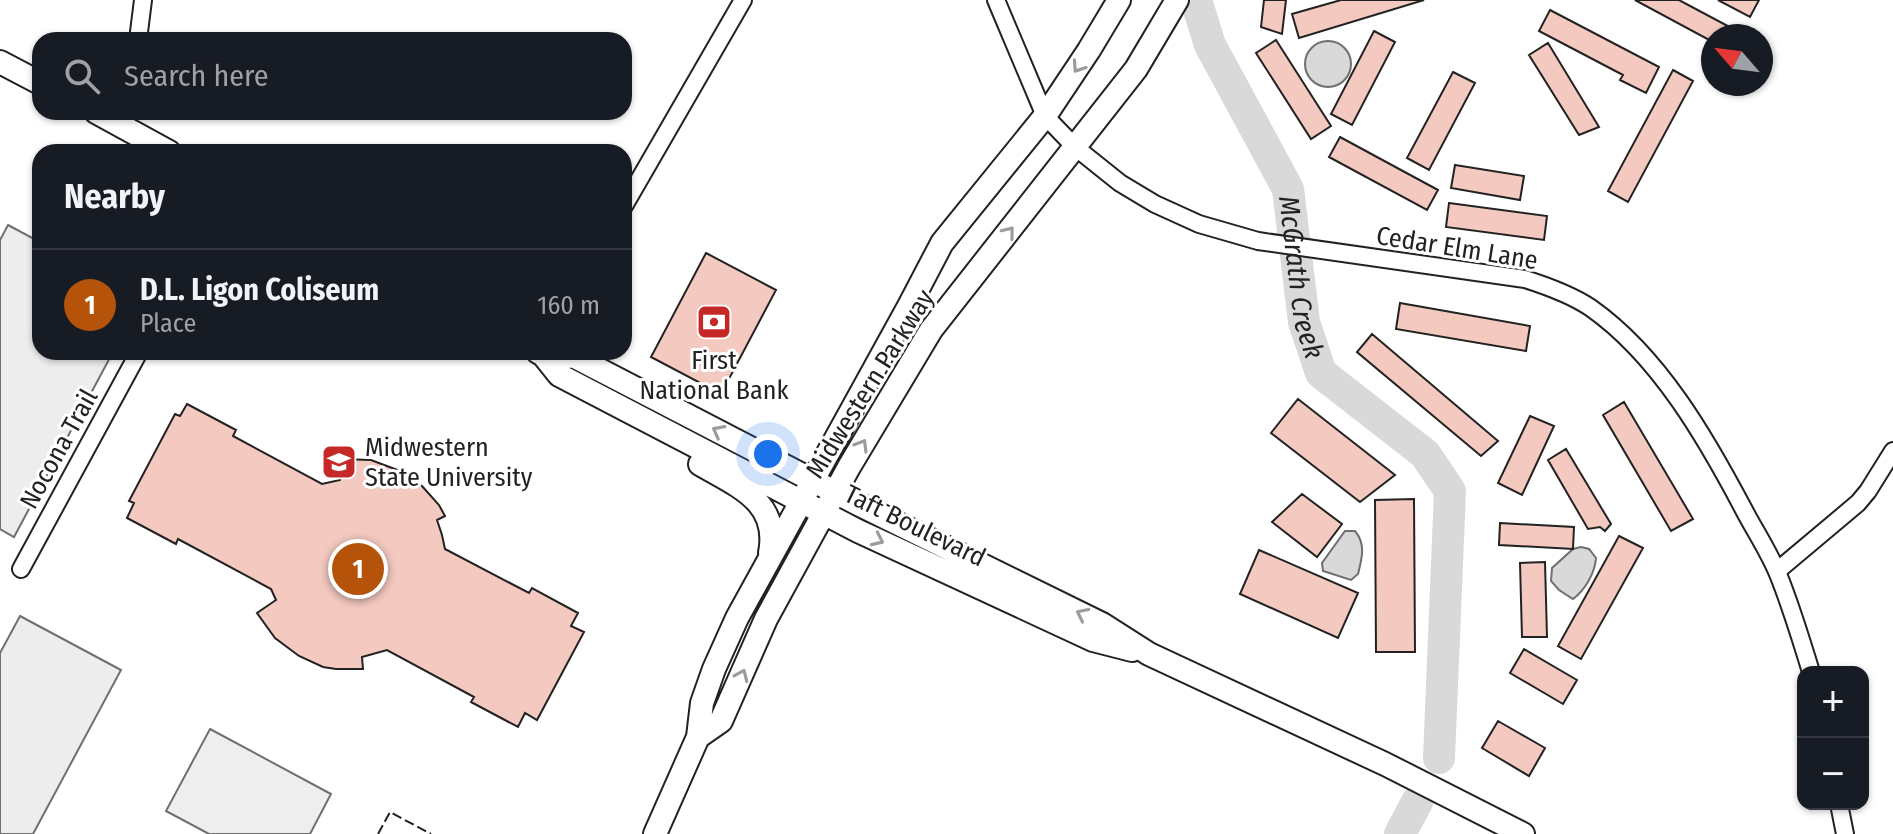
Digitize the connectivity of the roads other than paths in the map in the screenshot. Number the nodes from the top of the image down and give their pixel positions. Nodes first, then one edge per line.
1 (143, 0) edge
2 (743, 0) edge
3 (996, 0) edge
4 (1119, 0) edge
5 (1176, 2) edge
6 (139, 32) edge
7 (0, 62) edge
8 (32, 79) edge
9 (1045, 116) junction
10 (114, 120) edge
11 (155, 144) edge
12 (1075, 147) junction
13 (632, 192) edge
14 (135, 360) edge
15 (547, 360) edge
16 (581, 360) edge
17 (585, 388) junction
18 (1893, 451) edge
19 (812, 480) junction
20 (835, 493) junction
21 (800, 501) junction
22 (824, 513) junction
23 (769, 557) junction
24 (21, 569) dead end
25 (1777, 571) junction
26 (1149, 654) junction
27 (1809, 666) edge
28 (698, 737) junction
29 (1840, 810) edge
30 (655, 834) edge
31 (1523, 834) edge
32 (1845, 834) edge

1 - 6 street
2 - 13 street
3 - 9 street, Cedar Elm Lane
4 -> 9 main road, Midwestern Parkway
5 - 12 main road, Midwestern Parkway
7 - 8 main road
9 - 12 street, Cedar Elm Lane
9 - 19 main road, Midwestern Parkway
10 - 11 main road
20 -> 12 main road, Midwestern Parkway
12 - 25 street, Cedar Elm Lane
14 - 24 street, Nocona Trail
15 - 17 main road, Taft Boulevard
19 -> 16 main road, Taft Boulevard
17 - 21 main road, Taft Boulevard
17 - 23 main road
18 - 25 street
19 - 20 main road, Taft Boulevard
19 - 21 main road, Midwestern Parkway
20 - 22 main road, Midwestern Parkway
26 -> 20 main road, Taft Boulevard
21 - 22 main road, Taft Boulevard
21 - 23 main road, Midwestern Parkway
22 -> 26 main road, Taft Boulevard
28 -> 22 main road, Midwestern Parkway
23 - 28 main road, Midwestern Parkway
25 - 27 street, Cedar Elm Lane
26 - 31 main road, Taft Boulevard
28 - 30 main road, Midwestern Parkway
29 - 32 street

